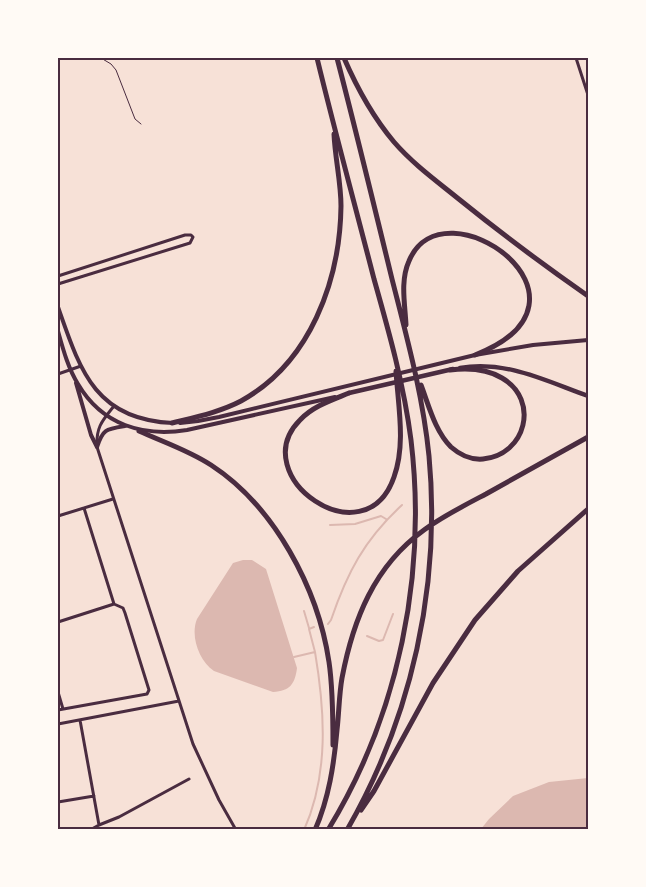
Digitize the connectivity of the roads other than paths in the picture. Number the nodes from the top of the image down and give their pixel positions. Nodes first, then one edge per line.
1 (101, 58) edge
2 (317, 58) edge
3 (337, 58) edge
4 (344, 58) edge
5 (576, 58) edge
6 (588, 95) edge
7 (332, 121) junction
8 (141, 124) dead end
9 (58, 276) edge
10 (58, 284) edge
11 (588, 296) edge
12 (58, 307) edge
13 (58, 331) edge
14 (588, 340) edge
15 (408, 341) junction
16 (475, 355) junction
17 (395, 356) junction
18 (81, 366) junction
19 (414, 368) junction
20 (71, 370) junction
21 (450, 370) junction
22 (58, 374) edge
23 (75, 378) junction
24 (349, 394) junction
25 (588, 396) edge
26 (114, 406) junction
27 (107, 415) junction
28 (172, 423) junction
29 (125, 426) junction
30 (139, 431) junction
31 (588, 437) edge
32 (97, 448) junction
33 (113, 499) junction
34 (84, 508) junction
35 (588, 509) edge
36 (58, 516) edge
37 (114, 604) junction
38 (58, 622) edge
39 (58, 692) edge
40 (179, 701) junction
41 (63, 709) junction
42 (58, 710) edge
43 (80, 720) junction
44 (58, 724) edge
45 (333, 768) junction
46 (189, 779) dead end
47 (94, 796) junction
48 (58, 802) edge
49 (99, 825) junction
50 (348, 828) edge
51 (90, 830) edge
52 (236, 830) edge
53 (315, 830) edge
54 (328, 830) edge

1 - 8 lane
2 - 7 highway
3 - 15 highway
4 - 11 highway
5 - 6 street
7 - 17 highway
7 - 28 highway
9 - 10 street
12 - 18 street
13 - 20 street
14 - 16 street
15 - 16 highway
15 - 19 highway
16 - 28 street
17 - 24 highway
17 - 54 highway
18 - 20 street
18 - 26 street
19 - 21 highway
19 - 50 highway
20 - 22 street
20 - 23 street
21 - 24 main road
21 - 25 main road
23 - 27 street
23 - 32 street
24 - 30 street
26 - 27 street
26 - 28 street
27 - 29 street
27 - 32 street
29 - 30 street
29 - 32 street
30 - 45 highway
31 - 45 highway
32 - 33 street
33 - 34 street
33 - 40 street
34 - 36 street
34 - 37 street
35 - 50 highway
37 - 38 street
37 - 41 street
39 - 41 street
40 - 43 street
40 - 52 street
41 - 42 street
43 - 44 street
43 - 47 street
45 - 53 highway
46 - 49 street
47 - 48 street
47 - 49 street
49 - 51 street

